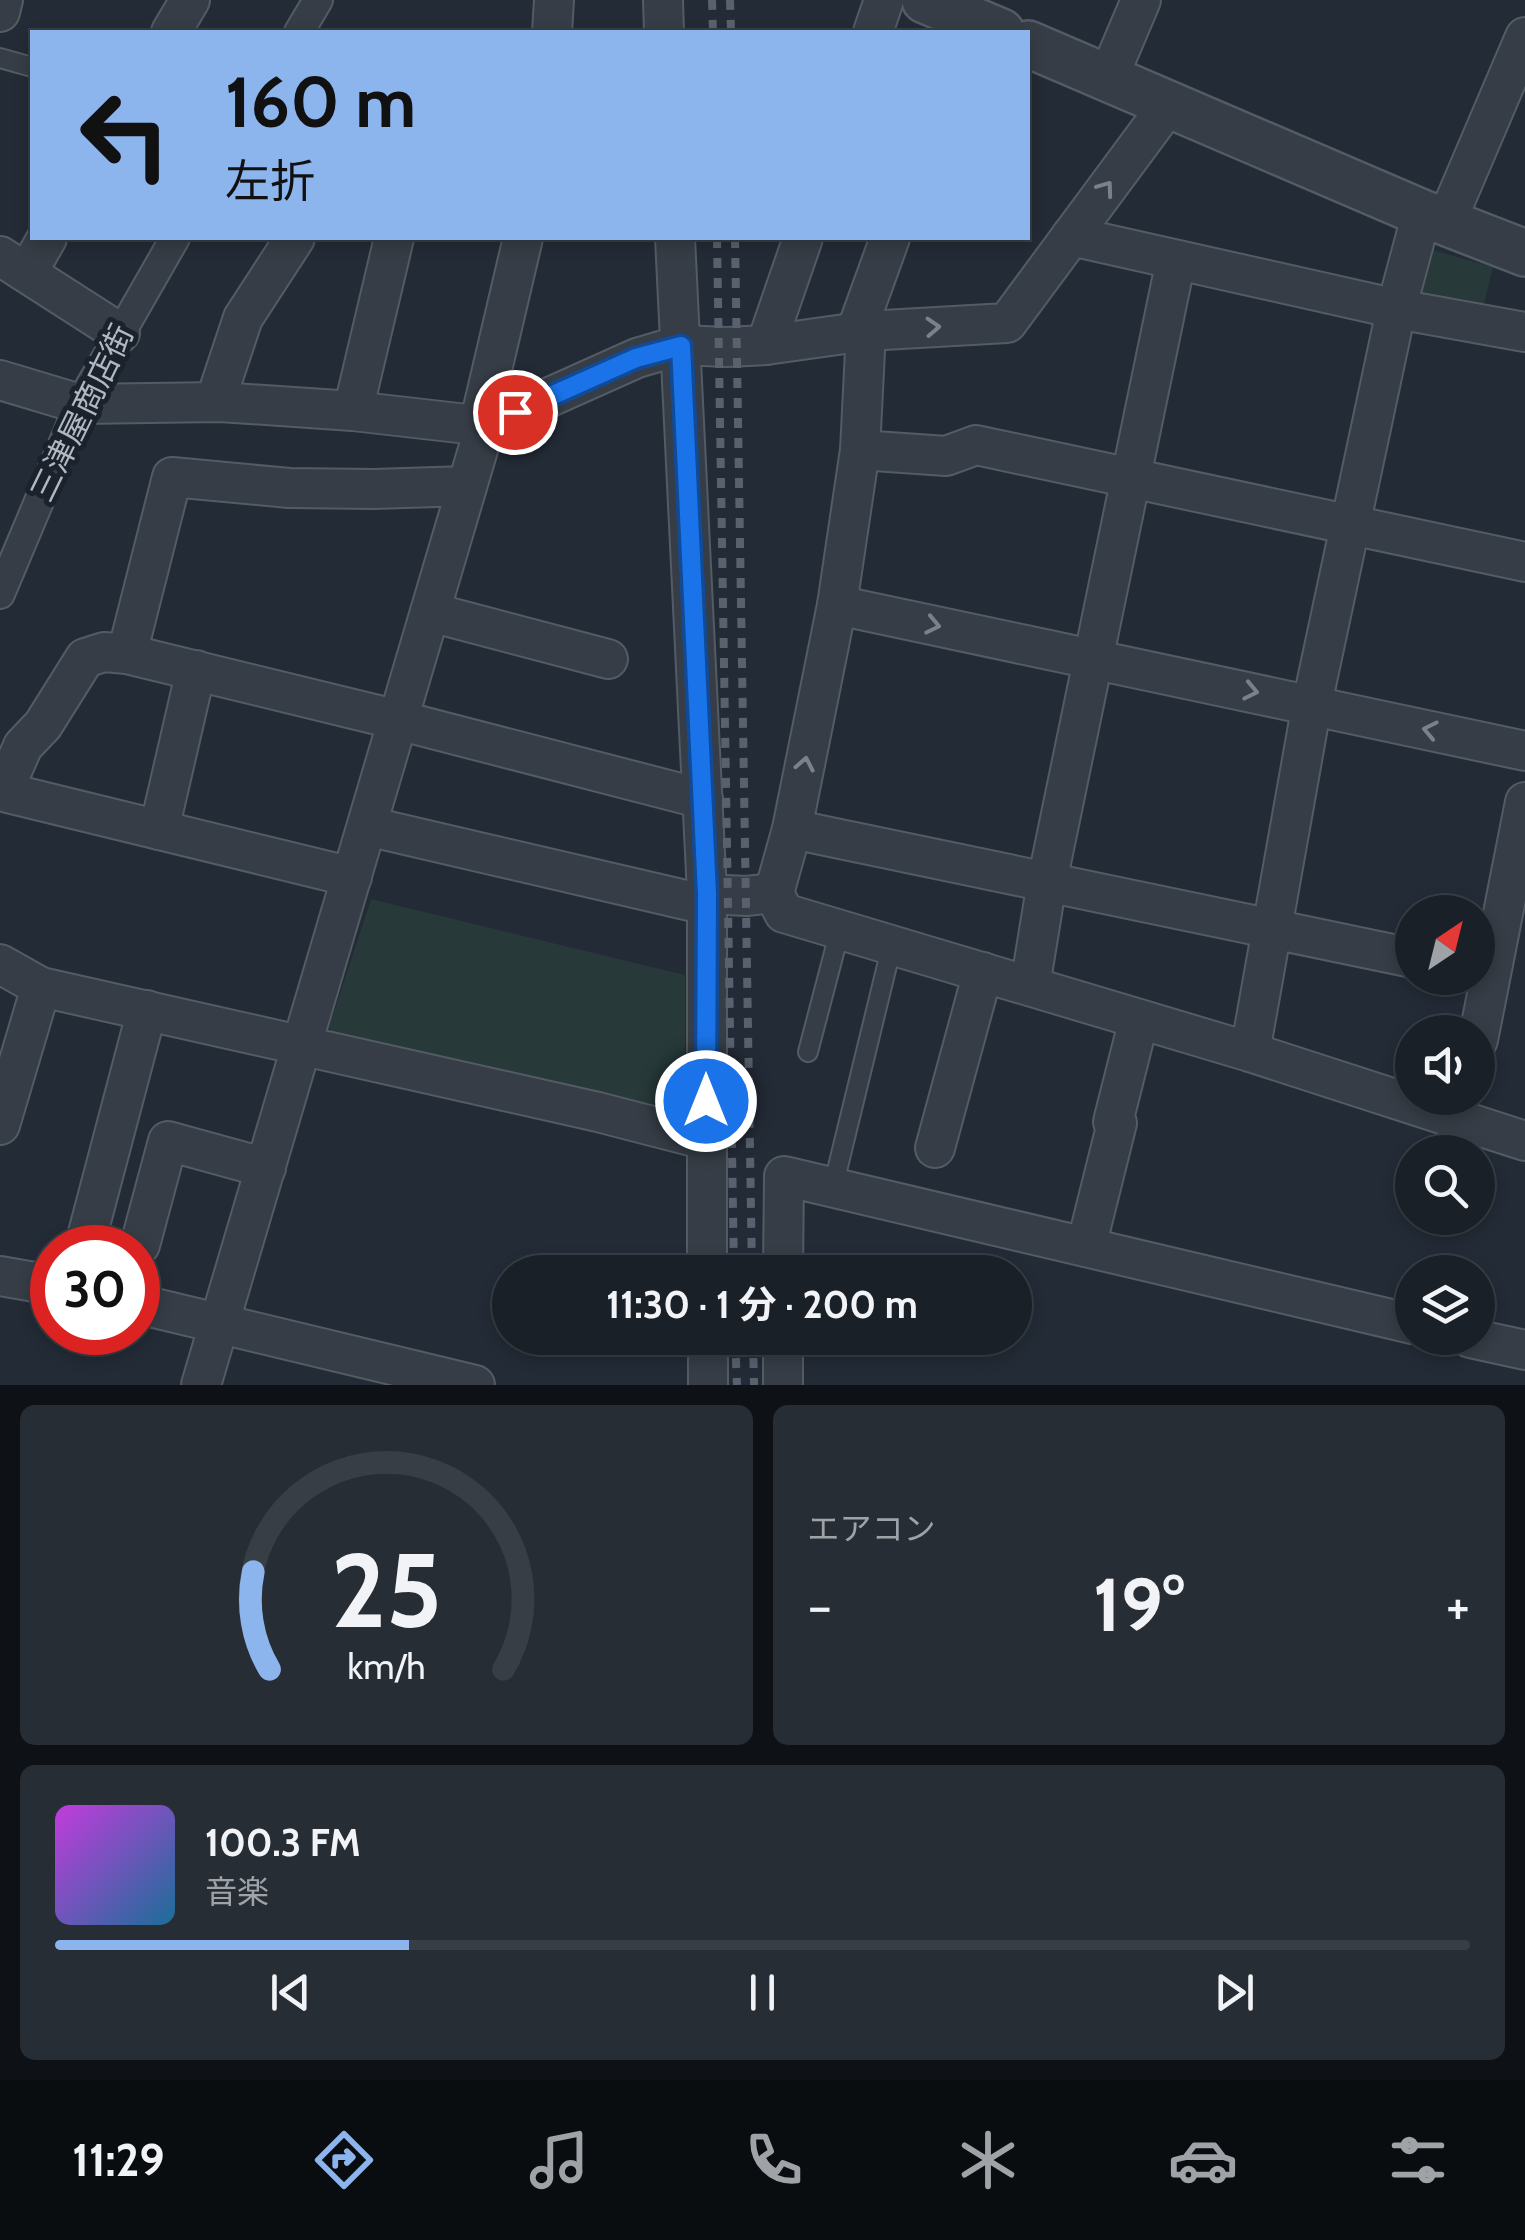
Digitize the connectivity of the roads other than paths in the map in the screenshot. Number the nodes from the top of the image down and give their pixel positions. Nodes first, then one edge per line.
1 (3, 0) edge
2 (190, 0) edge
3 (318, 0) edge
4 (554, 0) edge
5 (662, 0) edge
6 (884, 0) edge
7 (925, 0) edge
8 (1141, 0) edge
9 (0, 12) edge
10 (977, 28) edge
11 (172, 30) edge
12 (299, 30) edge
13 (552, 30) edge
14 (664, 30) edge
15 (874, 30) edge
16 (1525, 37) edge
17 (1030, 45) edge
18 (0, 58) edge
19 (30, 66) edge
20 (1108, 78) junction
21 (1169, 104) junction
22 (1434, 217) junction
23 (1071, 236) junction
24 (44, 240) edge
25 (174, 240) edge
26 (295, 240) edge
27 (394, 240) edge
28 (523, 240) edge
29 (675, 240) edge
30 (802, 240) edge
31 (889, 240) edge
32 (1525, 253) edge
33 (1176, 260) junction
34 (14, 264) edge
35 (1397, 309) junction
36 (861, 332) junction
37 (1525, 332) edge
38 (120, 333) junction
39 (766, 345) junction
40 (681, 346) junction
41 (0, 380) edge
42 (215, 402) junction
43 (80, 404) junction
44 (353, 411) junction
45 (482, 425) junction
46 (860, 450) junction
47 (1131, 478) junction
48 (467, 486) junction
49 (1352, 525) junction
50 (1525, 562) edge
51 (0, 594) edge
52 (837, 604) junction
53 (430, 612) junction
54 (127, 654) junction
55 (1094, 658) junction
56 (608, 660) dead end
57 (196, 670) junction
58 (1312, 704) junction
59 (398, 720) junction
60 (1525, 751) edge
61 (702, 799) junction
62 (1525, 802) edge
63 (366, 826) junction
64 (792, 829) junction
65 (159, 830) junction
66 (352, 878) junction
67 (1047, 882) junction
68 (774, 893) junction
69 (707, 900) junction
70 (1272, 929) junction
71 (840, 930) junction
72 (892, 945) junction
73 (1395, 954) edge
74 (0, 964) edge
75 (983, 972) junction
76 (1498, 976) edge
77 (1030, 986) junction
78 (40, 987) junction
79 (147, 1010) junction
80 (1486, 1015) edge
81 (1139, 1019) junction
82 (302, 1046) junction
83 (808, 1052) dead end
84 (1250, 1052) junction
85 (1395, 1091) edge
86 (1475, 1115) edge
87 (0, 1125) edge
88 (706, 1140) junction
89 (1525, 1141) edge
90 (935, 1148) dead end
91 (266, 1168) junction
92 (833, 1187) junction
93 (90, 1225) edge
94 (145, 1225) edge
95 (1086, 1247) junction
96 (707, 1255) edge
97 (784, 1255) edge
98 (0, 1276) edge
99 (30, 1281) edge
100 (160, 1309) edge
101 (1395, 1320) edge
102 (220, 1324) junction
103 (1495, 1343) edge
104 (1525, 1350) edge
105 (708, 1355) edge
106 (783, 1355) edge
107 (201, 1385) edge
108 (475, 1385) edge
109 (708, 1385) edge
110 (783, 1385) edge

1 - 9 street
2 - 11 street
3 - 12 street
4 - 13 street
5 - 14 street
6 - 15 street
7 - 10 street
8 - 20 street
16 - 22 street
17 - 20 street
18 - 19 lane
20 - 21 street
21 - 22 street
23 -> 21 street
22 - 32 street
22 - 35 street
23 - 33 street
36 -> 23 street
24 - 34 street
25 - 38 street, 三津屋商店街
26 - 42 street
27 - 44 street
28 - 45 street
29 - 40 street
30 - 39 street
31 - 36 street
33 - 35 street
33 - 47 street
34 - 38 street
35 - 37 street
35 - 49 street
36 - 39 street
36 - 46 street
38 - 43 street, 三津屋商店街
39 - 40 street
40 - 45 street
40 - 61 street
41 - 43 street
42 - 43 street
42 - 44 street
43 - 51 street, 三津屋商店街
44 - 45 street
45 - 48 street
46 - 47 street
46 - 52 street
47 - 49 street
47 - 55 street
48 - 53 street
48 - 54 street
49 - 50 street
49 - 58 street
52 -> 55 street
64 -> 52 street
53 - 56 street
53 - 59 street
54 - 57 street
54 - 65 street
55 -> 58 street
55 - 67 street
57 - 59 street
57 - 65 street
60 -> 58 street
58 - 70 street
59 - 61 street
59 - 63 street
61 - 69 street
62 - 76 street
63 - 66 street
63 - 69 street
64 - 67 street
64 - 68 street
65 - 66 street
66 - 82 street
67 - 70 street
67 - 77 street
68 - 69 street
68 - 71 street
69 - 88 street
70 - 73 street
70 - 84 street
71 - 72 street
71 - 83 lane
72 - 75 street
72 - 92 lane
74 - 78 street
75 - 77 street
75 - 90 street
76 - 80 street
77 - 81 street
78 - 79 street
78 - 87 street
79 - 82 street
79 - 93 street
81 - 84 street
81 - 95 street
82 - 88 street
82 - 91 street
84 - 85 street
86 - 89 street
88 - 96 street
91 - 94 street
91 - 102 street
92 - 95 street
92 - 97 street
95 - 101 street
98 - 99 street
100 - 102 street
102 - 107 street
102 - 108 street
103 - 104 street
105 - 109 street
106 - 110 street

